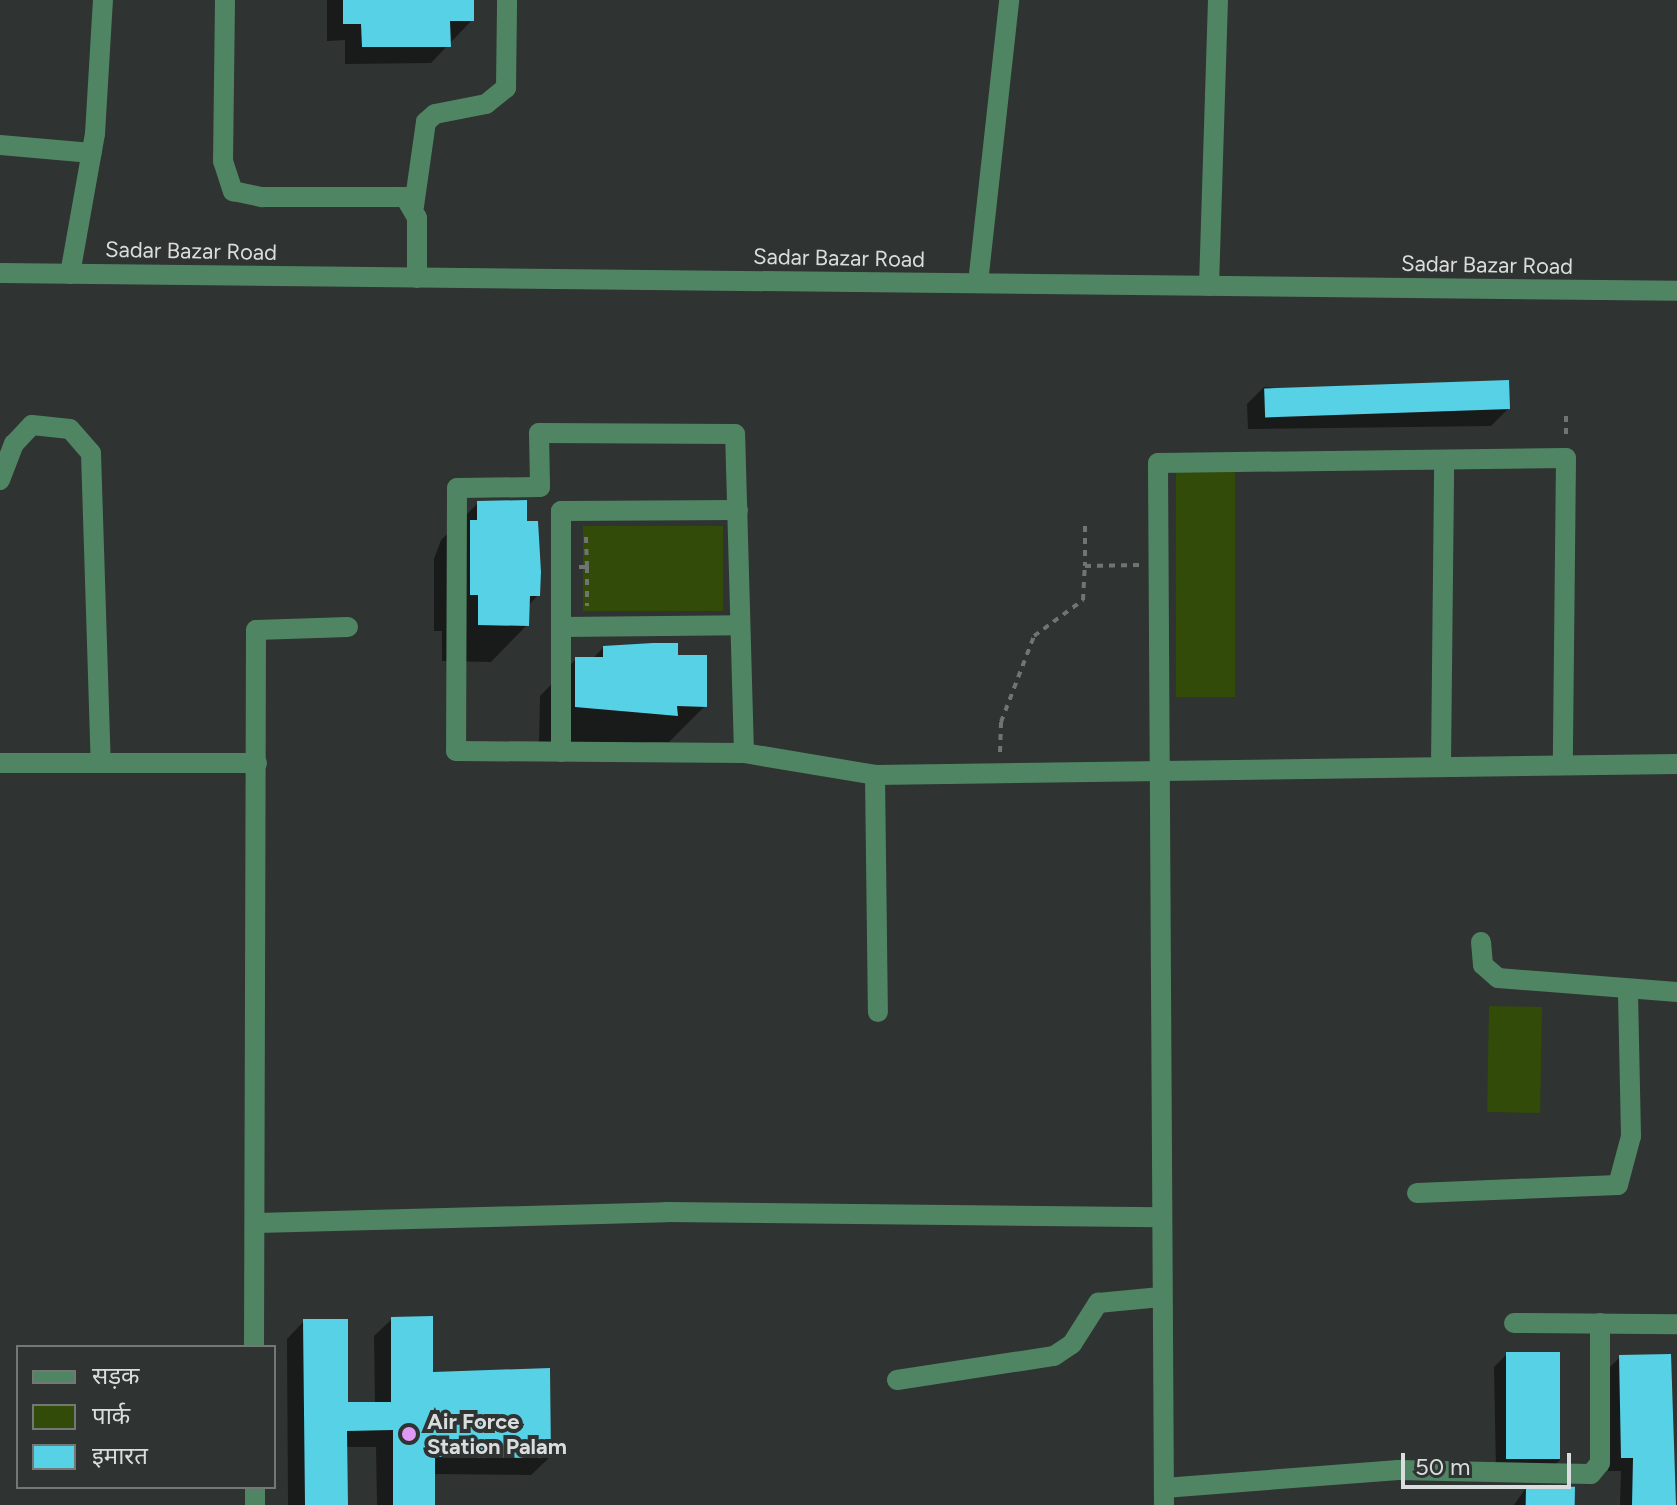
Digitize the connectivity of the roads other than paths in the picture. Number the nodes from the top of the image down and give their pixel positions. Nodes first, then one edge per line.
1 (103, 0) edge
2 (225, 0) edge
3 (507, 0) edge
4 (1009, 0) edge
5 (1218, 0) edge
6 (0, 145) edge
7 (92, 153) junction
8 (414, 206) junction
9 (0, 273) edge
10 (70, 274) junction
11 (417, 278) junction
12 (978, 283) junction
13 (1209, 286) junction
14 (1677, 291) edge
15 (1444, 460) junction
16 (0, 480) edge
17 (540, 487) junction
18 (738, 510) junction
19 (561, 511) junction
20 (740, 625) junction
21 (348, 627) dead end
22 (562, 627) junction
23 (561, 752) junction
24 (744, 753) junction
25 (0, 763) edge
26 (101, 763) junction
27 (257, 763) junction
28 (1563, 764) junction
29 (1677, 764) edge
30 (1441, 765) junction
31 (1155, 767) junction
32 (875, 775) junction
33 (1481, 942) dead end
34 (1628, 989) junction
35 (1677, 992) edge
36 (878, 1012) dead end
37 (1417, 1193) dead end
38 (1160, 1217) junction
39 (257, 1223) junction
40 (1161, 1297) junction
41 (1514, 1323) dead end
42 (1600, 1323) junction
43 (1677, 1324) edge
44 (254, 1345) edge
45 (897, 1380) dead end
46 (1164, 1496) edge

1 - 7 street
2 - 8 street
3 - 8 street
4 - 12 street
5 - 13 street
6 - 7 street
7 - 10 street
8 - 11 street
9 - 10 street, Sadar Bazar Road
10 - 11 street, Sadar Bazar Road
11 - 12 street, Sadar Bazar Road
12 - 13 street, Sadar Bazar Road
13 - 14 street, Sadar Bazar Road
15 - 28 street
15 - 30 street
15 - 31 street
16 - 26 street
17 - 18 street
17 - 19 street
17 - 23 street
18 - 19 street
18 - 20 street
19 - 22 street
20 - 22 street
20 - 24 street
21 - 27 street
22 - 23 street
23 - 24 street
24 - 32 street
25 - 26 street
26 - 27 street
27 - 39 street
28 - 29 street
28 - 30 street
30 - 31 street
31 - 32 street
31 - 38 street
32 - 36 street
33 - 34 street
34 - 35 street
34 - 37 street
38 - 39 street
38 - 40 street
39 - 44 street
40 - 45 street
40 - 46 street
41 - 42 street
42 - 43 street
42 - 46 street

